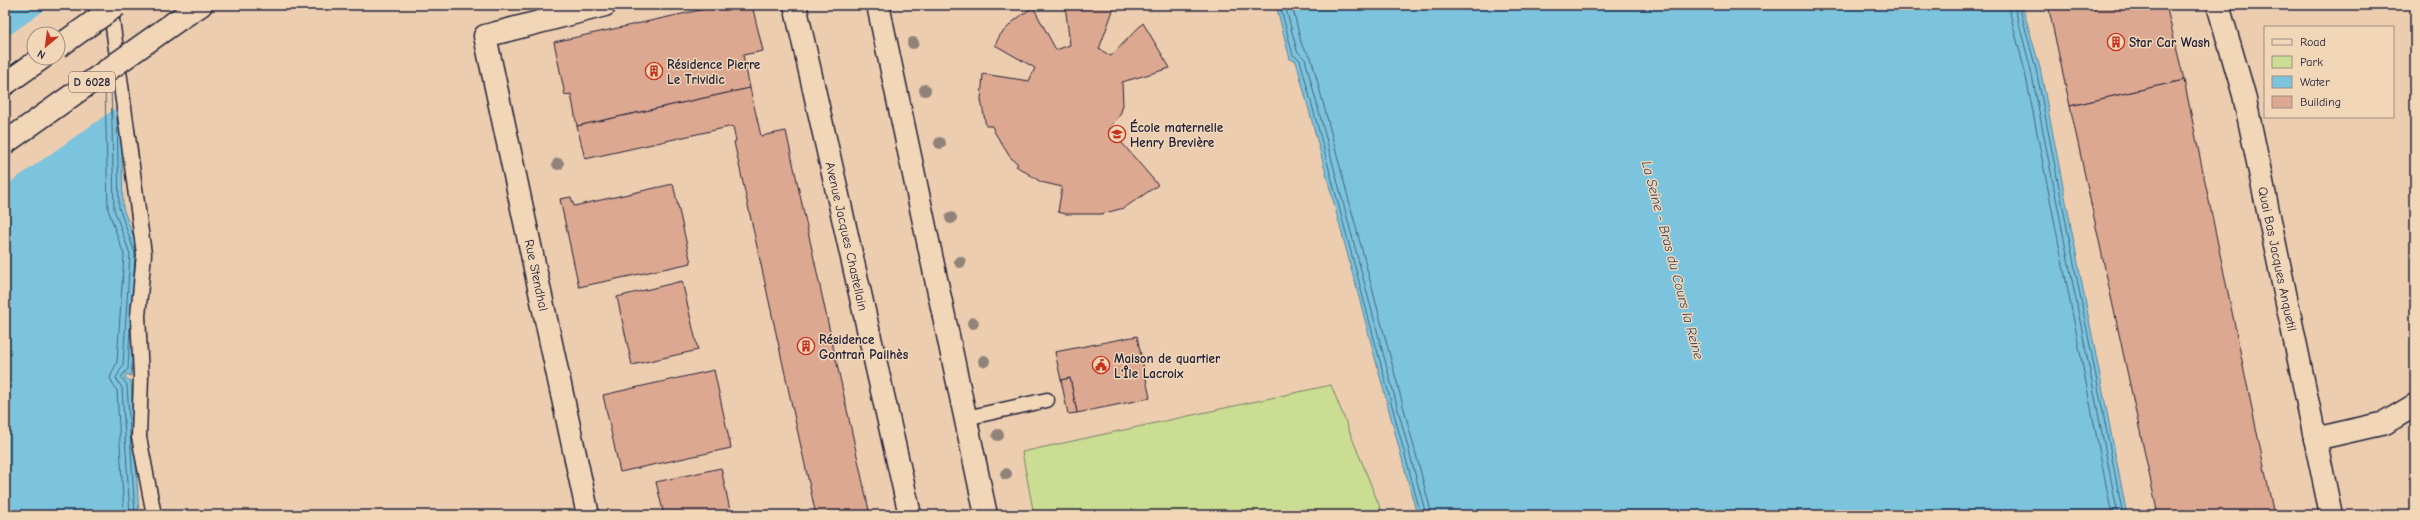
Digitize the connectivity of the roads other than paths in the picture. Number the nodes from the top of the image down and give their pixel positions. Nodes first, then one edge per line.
1 (110, 5) edge
2 (117, 5) edge
3 (201, 5) edge
4 (605, 5) edge
5 (795, 5) edge
6 (878, 5) edge
7 (2218, 5) edge
8 (66, 41) edge
9 (31, 66) edge
10 (5, 84) edge
11 (5, 143) edge
12 (1047, 400) dead end
13 (2415, 405) edge
14 (966, 418) junction
15 (2315, 439) junction
16 (154, 515) edge
17 (588, 515) edge
18 (910, 515) edge
19 (986, 515) edge
20 (2331, 515) edge

1 - 16 lane
2 - 8 street, bridge
3 - 11 street, D 6028, bridge
4 - 17 street, Rue Stendhal
5 - 18 street, Avenue Jacques Chastellain
6 - 14 street
7 - 15 street, Quai Bas Jacques Anquetil
9 - 10 street
12 - 14 lane
13 - 15 street
14 - 19 street
15 - 20 street, Quai Bas Jacques Anquetil

